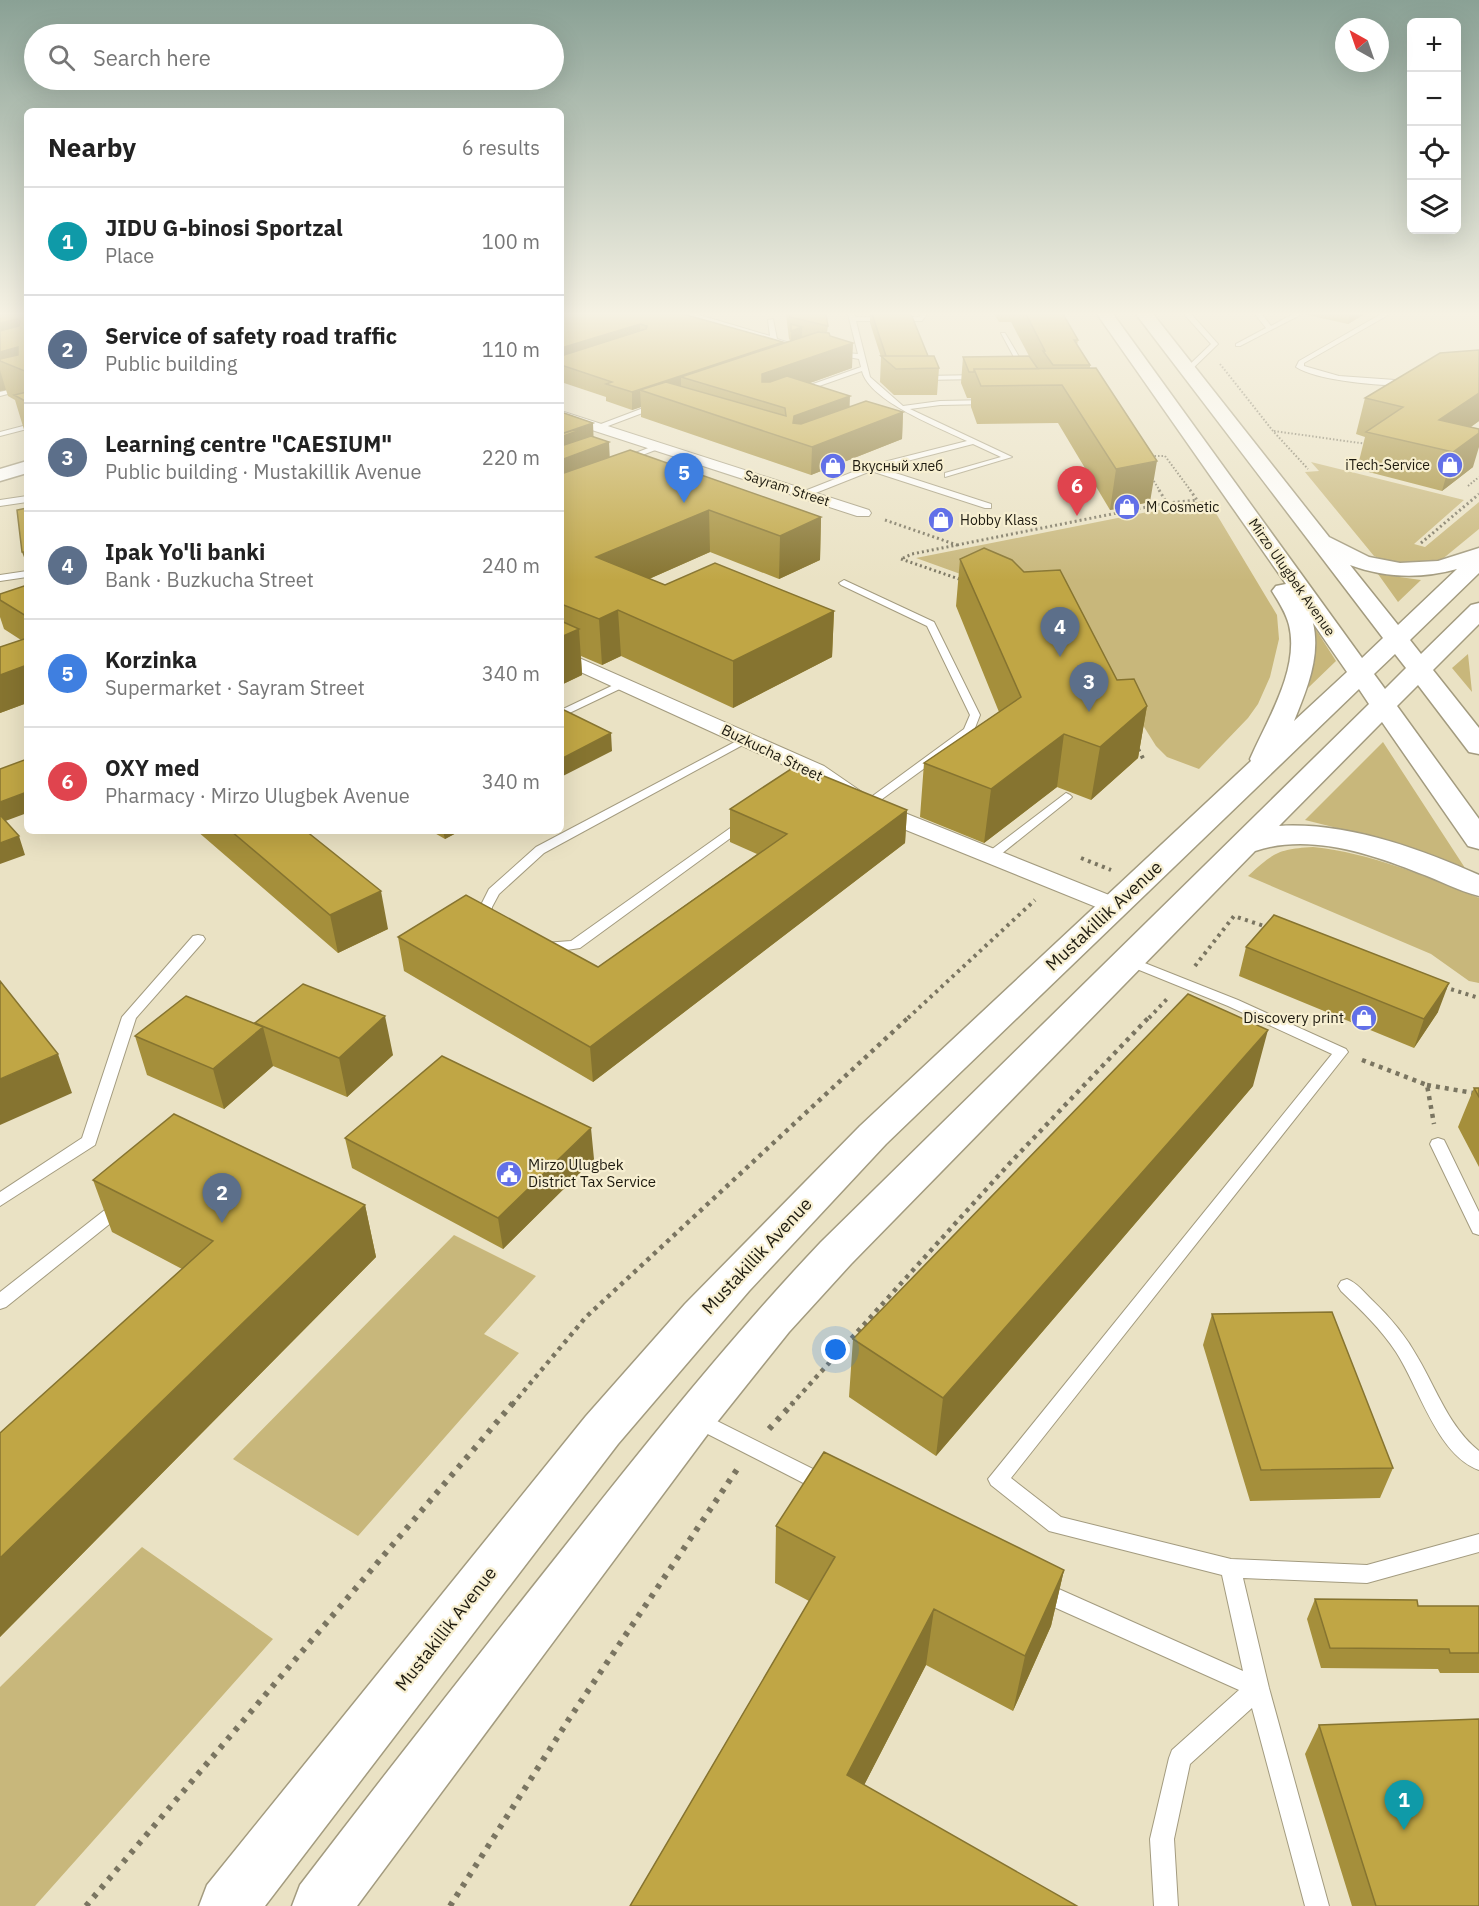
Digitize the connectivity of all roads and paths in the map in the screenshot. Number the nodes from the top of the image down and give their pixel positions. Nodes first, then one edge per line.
1 (666, 403) edge
2 (894, 403) edge
3 (942, 403) edge
4 (1168, 403) edge
5 (1213, 403) edge
6 (1251, 403) edge
7 (900, 408) junction
8 (890, 412) edge
9 (564, 416) edge
10 (597, 427) junction
11 (24, 428) edge
12 (1273, 431) junction
13 (0, 434) edge
14 (974, 441) junction
15 (1372, 445) edge
16 (658, 447) junction
17 (1200, 447) junction
18 (1148, 456) edge
19 (693, 458) junction
20 (615, 463) edge
21 (671, 466) edge
22 (24, 468) edge
23 (871, 468) junction
24 (1308, 469) dead end
25 (0, 475) edge
26 (948, 475) dead end
27 (1150, 475) edge
28 (1479, 477) edge
29 (1468, 486) dead end
30 (805, 494) junction
31 (1479, 494) edge
32 (24, 500) edge
33 (0, 503) edge
34 (1167, 503) junction
35 (987, 506) dead end
36 (863, 513) joint
37 (1318, 538) junction
38 (1421, 543) dead end
39 (957, 545) junction
40 (1479, 553) edge
41 (1479, 561) edge
42 (24, 574) edge
43 (0, 578) edge
44 (968, 582) edge
45 (844, 583) dead end
46 (1479, 610) edge
47 (1396, 639) junction
48 (564, 657) edge
49 (1419, 669) junction
50 (1360, 674) junction
51 (622, 684) junction
52 (1383, 705) junction
53 (564, 713) edge
54 (746, 738) junction
55 (1136, 745) edge
56 (1479, 746) edge
57 (1144, 762) dead end
58 (1259, 770) junction
59 (1066, 797) dead end
60 (867, 806) junction
61 (758, 813) edge
62 (1479, 840) edge
63 (1241, 846) junction
64 (991, 856) junction
65 (1081, 858) dead end
66 (1479, 887) edge
67 (1117, 889) junction
68 (1040, 896) dead end
69 (1267, 927) edge
70 (504, 930) edge
71 (198, 939) dead end
72 (535, 945) edge
73 (1127, 960) junction
74 (1182, 982) junction
75 (1434, 983) edge
76 (1479, 998) edge
77 (1341, 1052) junction
78 (1427, 1085) junction
79 (1479, 1094) edge
80 (1438, 1144) joint
81 (2, 1193) edge
82 (136, 1194) edge
83 (1479, 1229) edge
84 (1347, 1286) dead end
85 (0, 1302) edge
86 (694, 1417) junction
87 (753, 1447) junction
88 (1479, 1462) edge
89 (837, 1490) edge
90 (1479, 1543) edge
91 (1231, 1568) junction
92 (1026, 1585) edge
93 (1258, 1688) junction
94 (86, 1906) edge
95 (228, 1906) edge
96 (321, 1906) edge
97 (450, 1906) edge
98 (1166, 1906) edge
99 (1317, 1906) edge

1 - 10 lane
2 - 7 lane
3 - 7 lane
4 - 17 main road, Mirzo Ulugbek Avenue
5 - 37 main road
6 - 12 path
7 - 8 lane
7 - 14 lane
9 - 10 street, Sayram Street
10 - 16 street, Sayram Street
11 - 13 lane
12 - 15 path
12 - 24 path
14 - 23 lane
14 - 26 lane
16 - 19 street, Sayram Street
16 - 20 lane
17 - 50 main road, Mirzo Ulugbek Avenue
17 - 58 main road
18 - 34 path
19 - 21 street
19 - 30 street, Sayram Street
22 - 25 main road
23 - 30 lane
23 - 35 lane
27 - 34 path
28 - 29 path
30 - 36 street, Sayram Street
31 - 38 path
32 - 33 lane
34 - 39 path
36 - 39 path
37 - 40 main road
37 - 47 main road
39 - 44 path
41 - 47 main road, Mustakillik Avenue
42 - 43 lane
45 - 60 lane
46 - 49 main road
47 - 49 main road
47 - 50 main road, Mustakillik Avenue
48 - 51 street, Buzkucha Street
49 - 52 main road
49 - 56 main road
50 - 52 main road, Mirzo Ulugbek Avenue
50 - 58 main road, Mustakillik Avenue
51 - 53 lane
51 - 54 street, Buzkucha Street
52 - 62 main road, Mirzo Ulugbek Avenue
52 - 63 main road
54 - 60 street, Buzkucha Street
54 - 70 lane
55 - 57 path
58 - 67 main road, Mustakillik Avenue
59 - 64 lane
60 - 64 street, Buzkucha Street
61 - 72 lane
63 - 66 main road
63 - 73 main road
64 - 67 street, Buzkucha Street
65 - 67 path
67 - 95 main road, Mustakillik Avenue
68 - 94 path
69 - 74 path
71 - 81 lane
73 - 74 lane
73 - 86 main road
74 - 77 lane
74 - 87 path
75 - 76 path
77 - 78 path
77 - 91 lane
78 - 79 path
78 - 80 path
80 - 83 lane
82 - 85 lane
84 - 88 lane
86 - 87 lane
86 - 96 main road
87 - 89 lane
87 - 97 path
90 - 91 lane
91 - 93 lane
92 - 93 lane
93 - 98 lane
93 - 99 lane

